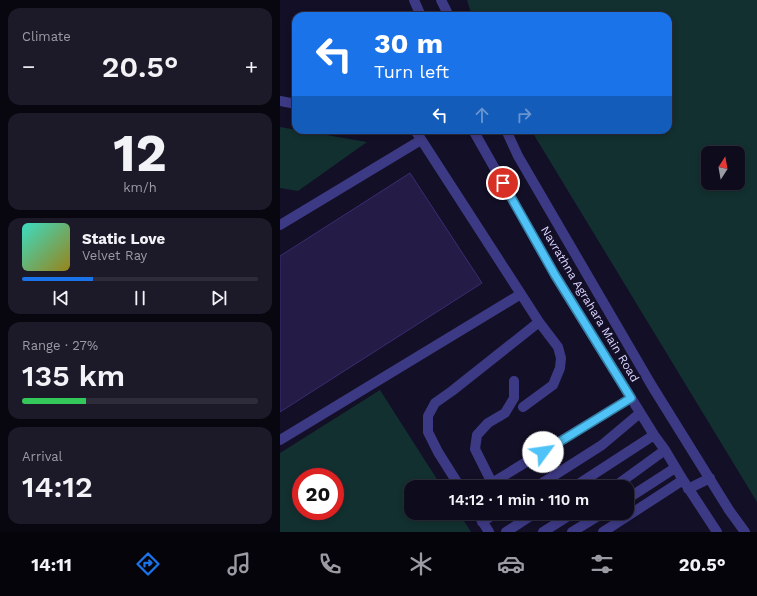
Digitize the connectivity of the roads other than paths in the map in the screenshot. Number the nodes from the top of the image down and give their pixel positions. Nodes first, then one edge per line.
1 (414, 0) edge
2 (441, 0) edge
3 (419, 12) edge
4 (447, 12) edge
5 (280, 101) edge
6 (292, 103) edge
7 (417, 134) edge
8 (475, 134) edge
9 (508, 134) edge
10 (421, 140) junction
11 (280, 225) edge
12 (521, 294) junction
13 (540, 322) junction
14 (514, 381) dead end
15 (631, 398) junction
16 (523, 407) dead end
17 (640, 413) junction
18 (654, 435) junction
19 (280, 440) edge
20 (665, 450) junction
21 (675, 468) junction
22 (710, 478) junction
23 (456, 480) edge
24 (547, 480) edge
25 (585, 480) edge
26 (624, 480) edge
27 (686, 485) junction
28 (634, 494) edge
29 (481, 520) edge
30 (524, 520) edge
31 (562, 520) edge
32 (592, 520) edge
33 (489, 532) edge
34 (506, 532) edge
35 (543, 532) edge
36 (572, 532) edge
37 (603, 532) edge
38 (717, 532) edge
39 (745, 532) edge

1 - 3 street
2 - 4 street
5 - 6 street
7 - 10 street
8 - 15 street, Navrathna Agrahara Main Road
9 - 22 street, Navrathna Agrahara Main Road
10 - 11 street
10 - 12 street
12 - 13 street
12 - 19 street
13 - 16 street
13 - 23 street
14 - 15 street
15 - 17 street, Navrathna Agrahara Main Road
17 - 18 street, Navrathna Agrahara Main Road
17 - 24 street
18 - 20 street, Navrathna Agrahara Main Road
18 - 25 street
20 - 21 street, Navrathna Agrahara Main Road
20 - 26 street
21 - 27 street, Navrathna Agrahara Main Road
21 - 28 street
22 - 27 street
22 - 39 street, Navrathna Agrahara Main Road
27 - 37 street
27 - 38 street, Navrathna Agrahara Main Road
29 - 33 street
30 - 34 street
31 - 35 street
32 - 36 street

